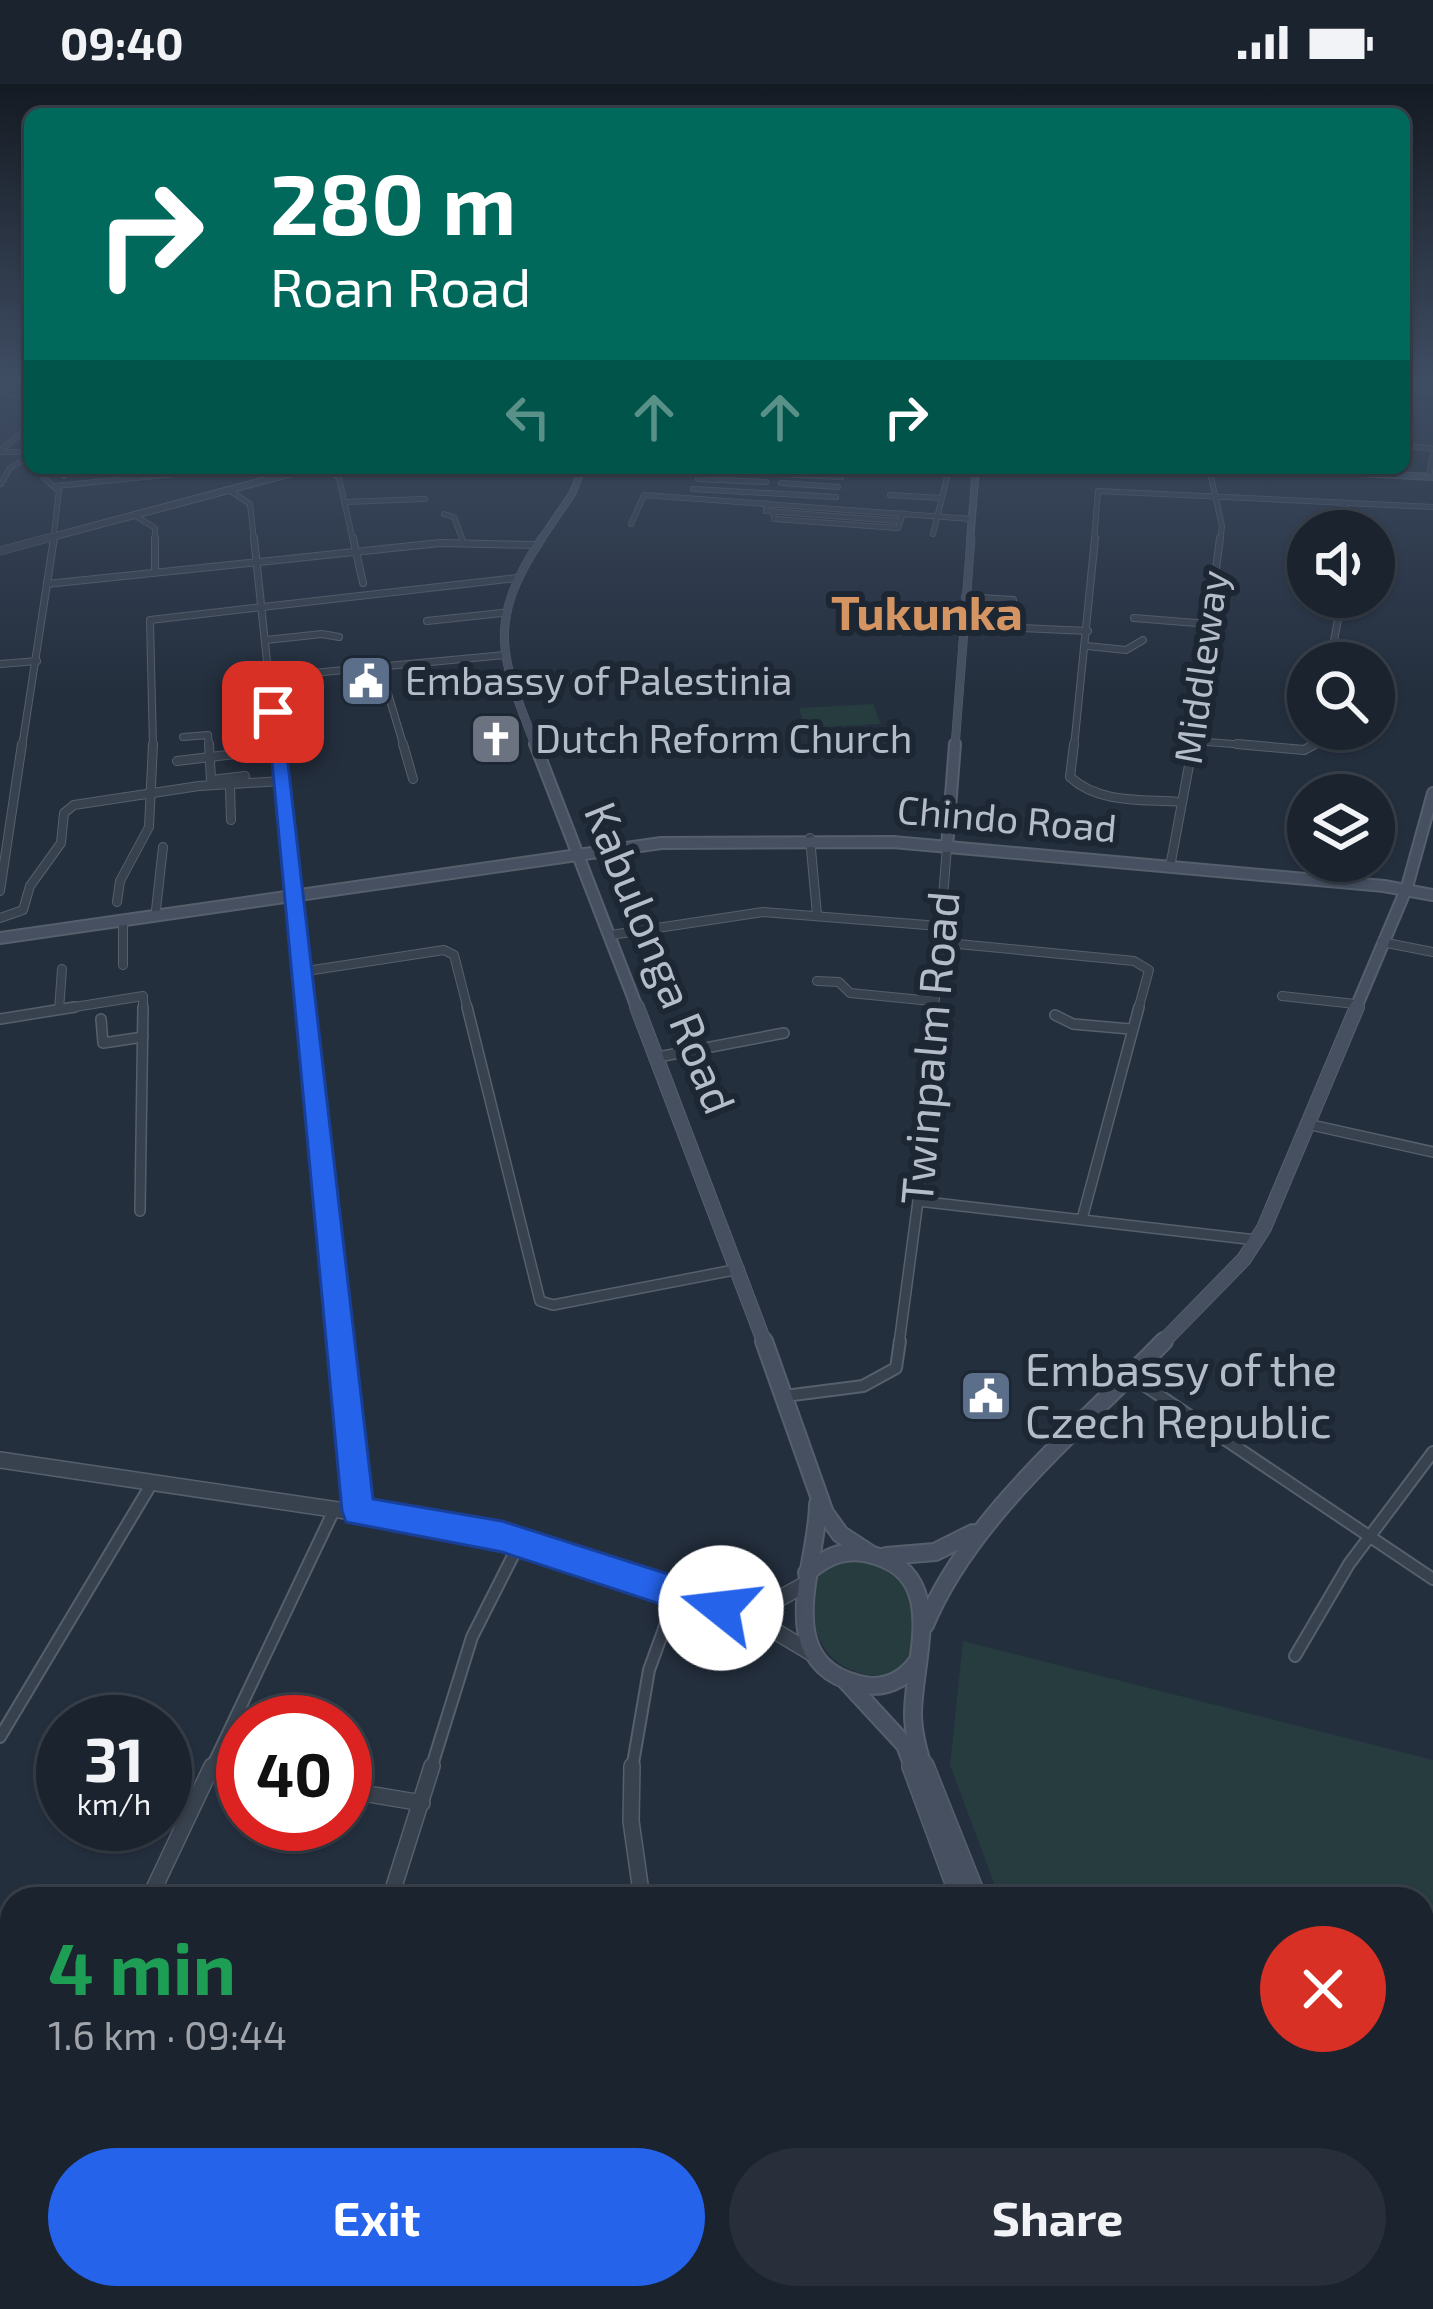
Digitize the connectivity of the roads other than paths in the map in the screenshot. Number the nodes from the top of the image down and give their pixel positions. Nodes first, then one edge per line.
1 (51, 482) edge
2 (59, 482) edge
3 (88, 482) edge
4 (259, 482) edge
5 (341, 482) edge
6 (575, 482) edge
7 (697, 482) edge
8 (765, 482) edge
9 (840, 482) edge
10 (946, 482) edge
11 (975, 482) edge
12 (1212, 482) edge
13 (781, 483) joint
14 (55, 485) junction
15 (838, 487) junction
16 (693, 489) junction
17 (229, 490) junction
18 (759, 492) junction
19 (776, 493) junction
20 (890, 495) dead end
21 (1215, 495) junction
22 (836, 497) junction
23 (689, 498) junction
24 (941, 498) junction
25 (425, 499) dead end
26 (345, 502) junction
27 (749, 502) junction
28 (1343, 502) junction
29 (766, 503) junction
30 (836, 507) junction
31 (1433, 507) edge
32 (1346, 510) edge
33 (903, 513) junction
34 (444, 514) dead end
35 (134, 515) junction
36 (937, 516) junction
37 (971, 519) junction
38 (840, 520) junction
39 (631, 524) dead end
40 (933, 534) dead end
41 (55, 536) junction
42 (463, 542) junction
43 (538, 544) junction
44 (0, 550) edge
45 (356, 551) junction
46 (255, 562) junction
47 (155, 572) junction
48 (516, 578) junction
49 (363, 583) dead end
50 (47, 584) junction
51 (964, 597) junction
52 (1013, 600) dead end
53 (260, 604) junction
54 (502, 613) junction
55 (1134, 618) dead end
56 (427, 621) dead end
57 (1209, 624) junction
58 (977, 626) dead end
59 (1088, 631) junction
60 (339, 637) dead end
61 (266, 640) junction
62 (1143, 640) dead end
63 (1087, 646) junction
64 (505, 655) junction
65 (37, 661) junction
66 (0, 664) edge
67 (380, 667) junction
68 (270, 677) junction
69 (183, 737) dead end
70 (1194, 741) junction
71 (277, 748) junction
72 (1287, 749) edge
73 (210, 757) junction
74 (177, 761) dead end
75 (245, 776) dead end
76 (413, 779) dead end
77 (281, 781) junction
78 (230, 786) junction
79 (153, 793) junction
80 (1433, 793) edge
81 (1180, 802) junction
82 (231, 820) dead end
83 (810, 840) junction
84 (947, 845) junction
85 (163, 847) dead end
86 (575, 851) junction
87 (1170, 865) junction
88 (1399, 887) junction
89 (0, 891) edge
90 (291, 892) junction
91 (1429, 893) edge
92 (117, 902) dead end
93 (156, 910) junction
94 (817, 915) junction
95 (0, 918) edge
96 (123, 920) junction
97 (939, 926) junction
98 (610, 935) junction
99 (0, 936) edge
100 (937, 941) junction
101 (1382, 942) junction
102 (1433, 952) edge
103 (123, 965) dead end
104 (62, 969) dead end
105 (300, 972) junction
106 (817, 981) dead end
107 (1282, 997) dead end
108 (932, 1001) junction
109 (1355, 1004) junction
110 (59, 1010) junction
111 (1054, 1015) dead end
112 (101, 1018) dead end
113 (0, 1019) edge
114 (1130, 1029) junction
115 (784, 1034) dead end
116 (143, 1036) junction
117 (658, 1057) junction
118 (1307, 1124) junction
119 (1433, 1152) edge
120 (918, 1201) junction
121 (140, 1211) dead end
122 (1082, 1219) junction
123 (1256, 1240) junction
124 (739, 1269) junction
125 (1132, 1377) junction
126 (785, 1396) junction
127 (1433, 1452) edge
128 (0, 1460) edge
129 (152, 1483) junction
130 (816, 1487) junction
131 (335, 1508) junction
132 (358, 1511) junction
133 (983, 1528) junction
134 (1369, 1536) junction
135 (520, 1542) junction
136 (878, 1555) junction
137 (1433, 1579) edge
138 (805, 1580) junction
139 (676, 1596) junction
140 (721, 1608) junction
141 (925, 1625) junction
142 (1295, 1656) dead end
143 (817, 1657) junction
144 (920, 1658) junction
145 (844, 1680) junction
146 (5, 1717) edge
147 (0, 1737) edge
148 (213, 1766) junction
149 (216, 1766) edge
150 (372, 1795) edge
151 (422, 1803) junction
152 (155, 1887) edge
153 (394, 1887) edge
154 (640, 1887) edge
155 (958, 1887) edge
156 (971, 1887) edge

1 - 14 street
2 - 14 street
3 - 14 street
4 - 17 street
5 - 26 street
6 - 43 main road, Kabulonga Road
7 - 16 street
8 - 18 street
9 - 15 street
10 - 24 street
11 - 37 main road, Twinpalm Road
12 - 21 street, Middleway
13 - 15 street
13 - 19 street
14 - 41 street
15 - 22 street
16 - 18 street
16 - 23 street
17 - 35 street
17 - 46 street
18 - 19 street
18 - 27 street
19 - 22 street
20 - 24 street
21 - 28 street
21 - 57 street, Middleway
21 - 59 street
22 - 30 street
23 - 27 street
23 - 39 street
24 - 36 street
25 - 26 street
26 - 45 street
27 - 29 street
28 - 31 street
28 - 32 street
29 - 30 street
29 - 38 street
30 - 33 street
30 - 38 street
33 - 36 street
33 - 38 street
34 - 42 street
35 - 41 street
35 - 47 street
36 - 37 street
36 - 40 street
37 - 51 main road, Twinpalm Road
41 - 44 street
41 - 50 street
42 - 43 street
42 - 45 street
43 - 48 main road, Kabulonga Road
45 - 46 street
45 - 49 street
46 - 47 street
46 - 53 street
47 - 50 street
48 - 53 street
48 - 54 main road, Kabulonga Road
50 - 65 street
51 - 52 street
51 - 84 main road, Twinpalm Road
53 - 61 street
53 - 79 street
54 - 56 street
54 - 64 main road, Kabulonga Road
55 - 57 street
57 - 70 street, Middleway
58 - 59 street
59 - 63 street
60 - 61 street
61 - 68 street
62 - 63 street
63 - 81 street
64 - 67 street
64 - 86 main road, Kabulonga Road
65 - 66 street
65 - 89 street
67 - 68 street
67 - 76 street
68 - 71 street
69 - 73 street
70 - 72 street
70 - 81 street, Middleway
71 - 73 street
71 - 77 street
73 - 74 street
73 - 75 street
77 - 78 street
77 - 90 street
78 - 79 street
78 - 82 street
79 - 92 street
79 - 95 street
80 - 88 main road
81 - 87 street, Middleway
83 - 84 main road, Chindo Road
83 - 86 main road, Chindo Road
83 - 94 street
84 - 87 main road, Chindo Road
84 - 97 street, Twinpalm Road
85 - 93 street
86 - 90 main road, Chindo Road
86 - 98 main road, Kabulonga Road
87 - 88 main road, Chindo Road
88 - 91 main road
88 - 91 main road
88 - 101 main road
90 - 93 main road
90 - 96 main road
90 - 105 street
93 - 99 main road
94 - 97 street
94 - 98 street
96 - 99 main road
96 - 103 street
97 - 100 street, Twinpalm Road
98 - 117 main road, Kabulonga Road
100 - 108 street, Twinpalm Road
100 - 114 street
101 - 102 street
101 - 109 main road
104 - 110 street
105 - 124 street
105 - 132 street
106 - 108 street
107 - 109 street
108 - 120 street, Twinpalm Road
109 - 118 main road
110 - 113 street
110 - 116 street
111 - 114 street
112 - 116 street
114 - 122 street
115 - 117 street
116 - 121 street
117 - 124 main road, Kabulonga Road
118 - 119 street
118 - 123 main road
120 - 122 street
120 - 126 street, Twinpalm Road
122 - 123 street
123 - 125 main road
124 - 126 main road, Kabulonga Road
125 - 133 main road
125 - 134 street
126 - 130 main road, Kabulonga Road
127 - 134 street
128 - 129 street
129 - 131 street
129 - 146 street
130 - 136 main road, Kabulonga Road
130 - 138 main road, Kabulonga Road
131 - 132 street
131 - 148 street
132 - 135 street
133 - 136 main road
133 - 141 main road
134 - 137 street
134 - 142 street
135 - 139 street
135 - 151 street
136 - 138 main road
136 - 141 main road
138 - 140 street
138 - 143 main road
139 - 140 street
139 - 154 street
140 - 143 street
141 - 144 main road
143 - 145 main road
144 - 145 main road
144 - 156 main road
145 - 155 main road
146 - 147 street
148 - 149 street
148 - 152 street
150 - 151 street
151 - 153 street

